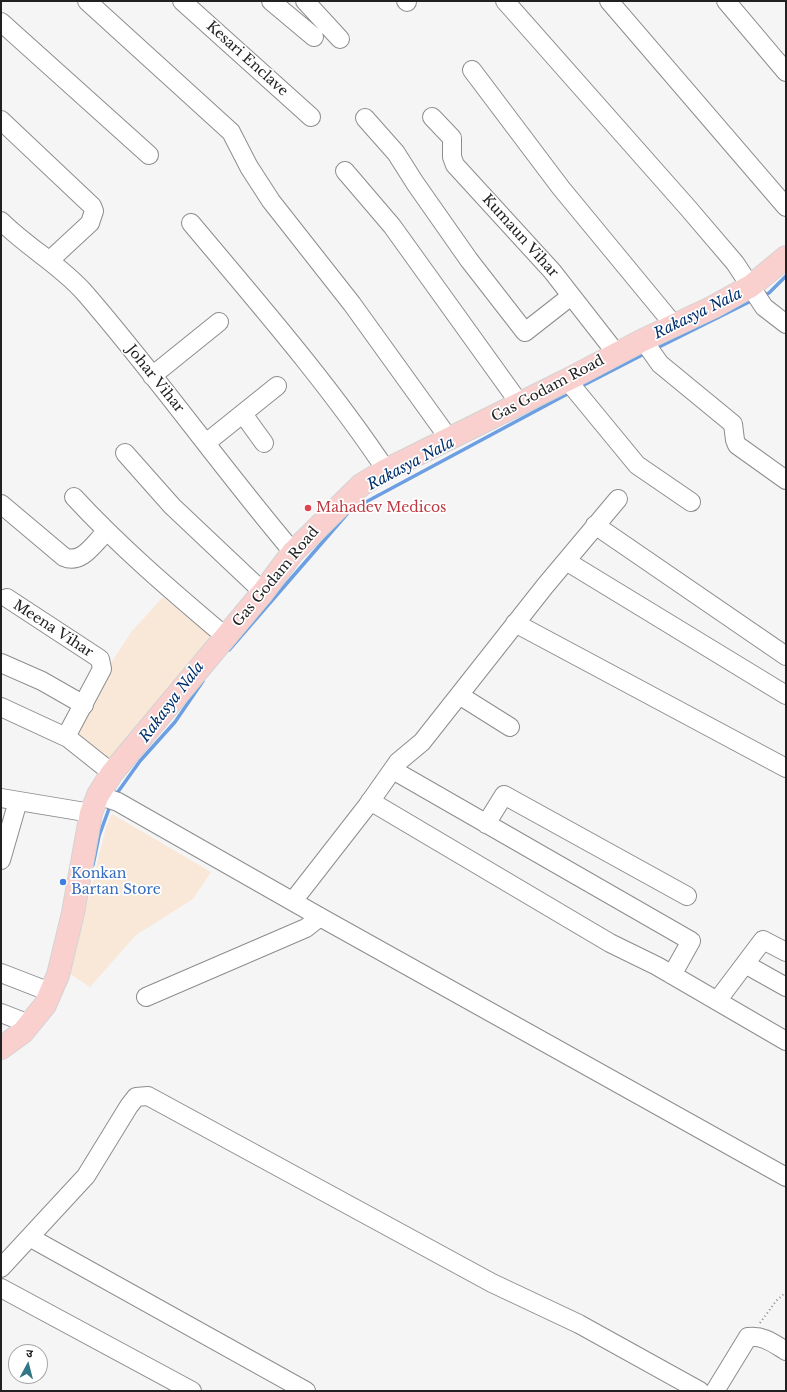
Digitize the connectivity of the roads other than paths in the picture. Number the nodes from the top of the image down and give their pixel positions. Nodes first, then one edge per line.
1 (87, 1) edge
2 (182, 1) edge
3 (271, 1) edge
4 (305, 1) edge
5 (505, 1) edge
6 (609, 1) edge
7 (726, 1) edge
8 (1, 22) edge
9 (314, 37) dead end
10 (340, 39) dead end
11 (472, 70) dead end
12 (786, 72) edge
13 (311, 117) dead end
14 (432, 117) dead end
15 (365, 118) dead end
16 (1, 120) edge
17 (149, 155) dead end
18 (344, 171) dead end
19 (786, 207) edge
20 (1, 221) edge
21 (191, 223) dead end
22 (786, 257) edge
23 (49, 261) junction
24 (571, 296) junction
25 (757, 296) junction
26 (219, 322) dead end
27 (786, 324) edge
28 (674, 325) junction
29 (649, 348) junction
30 (616, 353) junction
31 (152, 376) junction
32 (277, 386) dead end
33 (573, 387) junction
34 (520, 404) junction
35 (243, 414) junction
36 (450, 440) junction
37 (206, 443) junction
38 (264, 443) dead end
39 (125, 453) dead end
40 (386, 470) junction
41 (786, 480) edge
42 (74, 497) dead end
43 (618, 499) dead end
44 (691, 502) dead end
45 (1, 504) edge
46 (596, 525) junction
47 (106, 532) junction
48 (293, 552) junction
49 (566, 561) junction
50 (263, 592) junction
51 (7, 598) dead end
52 (515, 623) junction
53 (226, 637) junction
54 (786, 656) edge
55 (1, 663) edge
56 (459, 695) junction
57 (786, 695) edge
58 (84, 705) junction
59 (1, 707) edge
60 (510, 727) dead end
61 (68, 738) junction
62 (786, 768) edge
63 (393, 770) junction
64 (112, 773) junction
65 (10, 800) edge
66 (370, 801) junction
67 (104, 802) junction
68 (486, 824) junction
69 (1, 860) edge
70 (688, 896) dead end
71 (293, 901) junction
72 (320, 917) junction
73 (786, 952) edge
74 (745, 964) junction
75 (1, 973) edge
76 (672, 975) junction
77 (786, 987) edge
78 (50, 992) junction
79 (146, 997) dead end
80 (717, 1001) junction
81 (1, 1013) edge
82 (29, 1024) junction
83 (786, 1041) edge
84 (1, 1048) edge
85 (786, 1177) edge
86 (30, 1238) junction
87 (1, 1268) edge
88 (1, 1288) edge
89 (786, 1351) edge
90 (192, 1391) edge
91 (306, 1391) edge
92 (700, 1391) edge
93 (715, 1391) edge

1 - 36 street
2 - 13 street, Kesari Enclave
3 - 9 street
4 - 10 street
5 - 25 street
6 - 19 street
7 - 12 street
8 - 17 street
11 - 28 street
14 - 24 street, Kumaun Vihar
15 - 24 street
16 - 23 street
18 - 34 street
20 - 23 street, Johar Vihar
21 - 40 street
22 - 25 main road, Gas Godam Road
23 - 31 street, Johar Vihar
24 - 30 street, Kumaun Vihar
25 - 27 street
25 - 28 main road, Gas Godam Road
26 - 31 street
28 - 29 main road, Gas Godam Road
29 - 30 main road, Gas Godam Road
29 - 41 street
30 - 33 main road, Gas Godam Road
31 - 37 street, Johar Vihar
32 - 35 street
33 - 34 main road, Gas Godam Road
33 - 44 street
34 - 36 main road, Gas Godam Road
35 - 37 street
35 - 38 street
36 - 40 main road, Gas Godam Road
37 - 48 street, Johar Vihar
39 - 50 street
40 - 48 main road, Gas Godam Road
42 - 47 street
43 - 46 street
45 - 47 street
46 - 49 street
46 - 54 street
47 - 53 street
48 - 50 main road, Gas Godam Road
49 - 52 street
49 - 57 street
50 - 53 main road, Gas Godam Road
51 - 58 street, Meena Vihar
52 - 56 street
52 - 62 street
53 - 64 main road, Gas Godam Road
55 - 58 street
56 - 60 street
56 - 63 street
58 - 61 street, Meena Vihar
59 - 61 street
61 - 64 street
63 - 66 street
63 - 68 street
64 - 67 main road, Gas Godam Road
65 - 67 street
65 - 69 street
66 - 71 street
66 - 76 street
67 - 71 street
67 - 78 main road, Gas Godam Road
68 - 70 street
68 - 76 street
71 - 72 street
72 - 79 street
72 - 85 street
73 - 74 street
74 - 77 street
74 - 80 street
75 - 78 street
76 - 80 street
78 - 82 main road, Gas Godam Road
80 - 83 street
81 - 82 street
82 - 84 main road, Gas Godam Road
86 - 87 street
86 - 91 street
86 - 92 street
88 - 90 street
89 - 93 street

